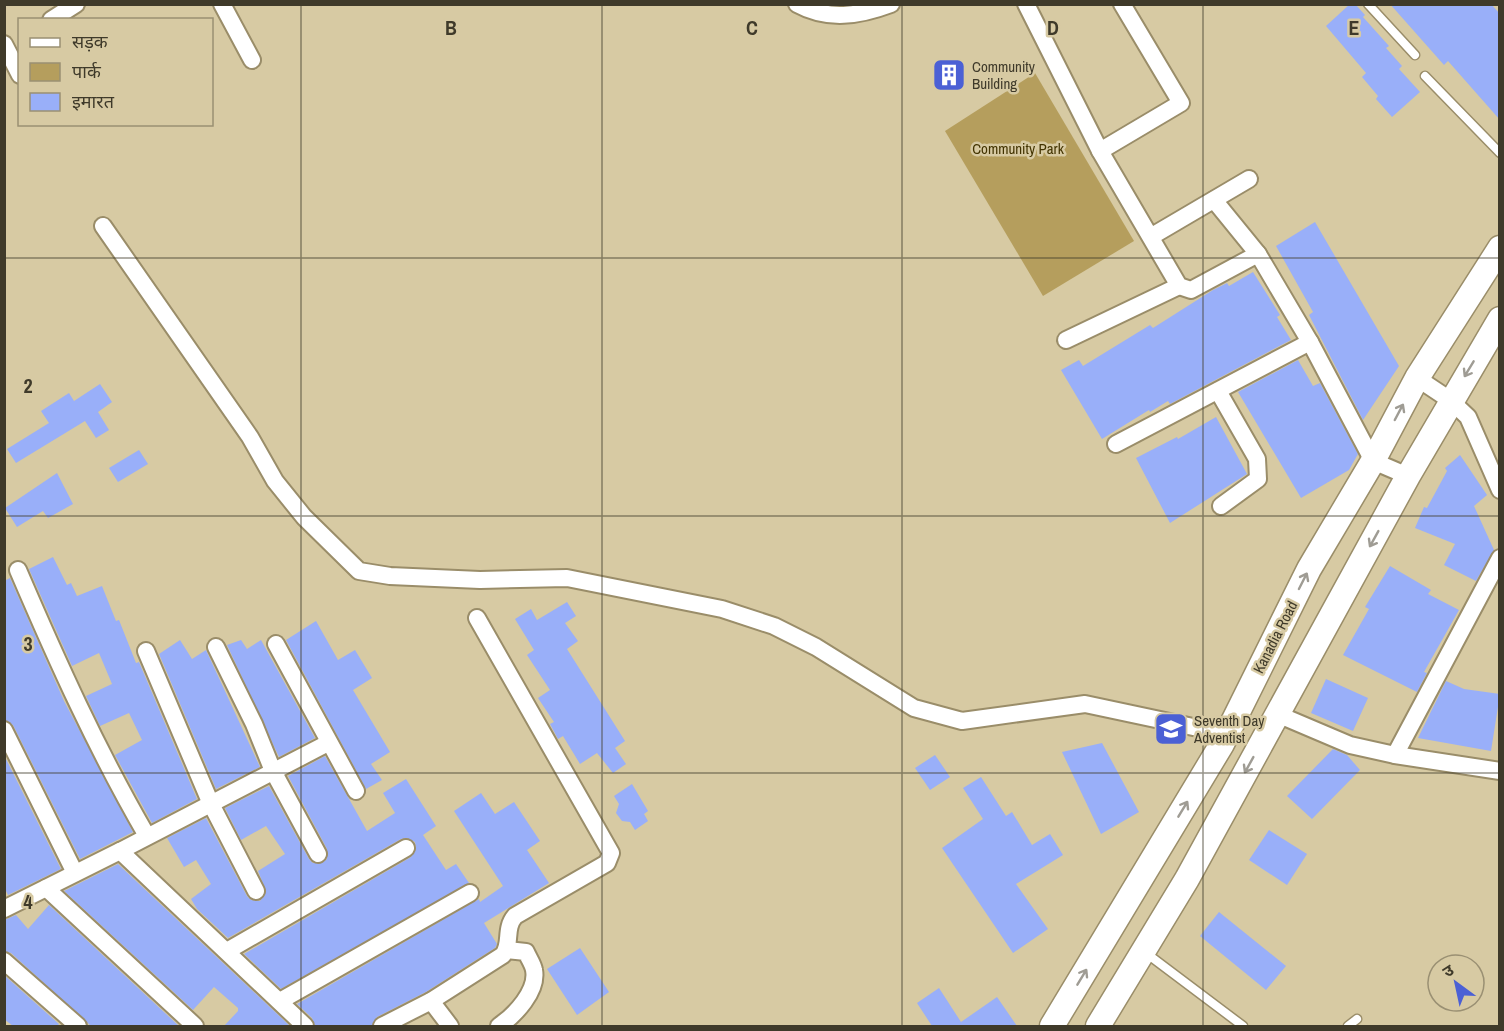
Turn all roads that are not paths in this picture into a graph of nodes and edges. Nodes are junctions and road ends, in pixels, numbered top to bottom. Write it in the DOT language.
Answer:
graph roads {
  1 [pos="76,4"];
  2 [pos="222,4"];
  3 [pos="797,4"];
  4 [pos="891,4"];
  5 [pos="1026,4"];
  6 [pos="1122,4"];
  7 [pos="1368,4"];
  8 [pos="54,18"];
  9 [pos="10,43"];
  10 [pos="1415,55"];
  11 [pos="252,60"];
  12 [pos="18,69"];
  13 [pos="1425,76"];
  14 [pos="1100,151"];
  15 [pos="1500,153"];
  16 [pos="1250,179"];
  17 [pos="1214,200"];
  18 [pos="103,226"];
  19 [pos="1152,236"];
  20 [pos="1258,254"];
  21 [pos="1497,258"];
  22 [pos="1179,286"];
  23 [pos="1500,319"];
  24 [pos="1066,340"];
  25 [pos="1310,342"];
  26 [pos="1417,378"];
  27 [pos="1218,392"];
  28 [pos="1450,400"];
  29 [pos="1116,444"];
  30 [pos="1373,461"];
  31 [pos="1408,476"];
  32 [pos="1500,490"];
  33 [pos="1221,506"];
  34 [pos="1500,558"];
  35 [pos="18,570"];
  36 [pos="477,618"];
  37 [pos="276,644"];
  38 [pos="216,647"];
  39 [pos="146,651"];
  40 [pos="1277,714"];
  41 [pos="4,730"];
  42 [pos="1226,734"];
  43 [pos="328,742"];
  44 [pos="1395,755"];
  45 [pos="273,771"];
  46 [pos="1500,771"];
  47 [pos="356,791"];
  48 [pos="211,804"];
  49 [pos="147,836"];
  50 [pos="406,848"];
  51 [pos="120,851"];
  52 [pos="318,854"];
  53 [pos="75,873"];
  54 [pos="46,888"];
  55 [pos="256,891"];
  56 [pos="470,893"];
  57 [pos="5,907"];
  58 [pos="507,950"];
  59 [pos="227,951"];
  60 [pos="1143,951"];
  61 [pos="4,961"];
  62 [pos="280,1001"];
  63 [pos="431,1001"];
  64 [pos="1357,1019"];
  65 [pos="78,1026"];
  66 [pos="195,1026"];
  67 [pos="305,1026"];
  68 [pos="382,1026"];
  69 [pos="450,1026"];
  70 [pos="499,1026"];
  71 [pos="1052,1026"];
  72 [pos="1098,1026"];
  73 [pos="1243,1026"];
  74 [pos="1348,1026"];
  1 -- 8 [label="street"];
  2 -- 11 [label="street"];
  3 -- 4 [label="street"];
  5 -- 14 [label="street"];
  6 -- 14 [label="street"];
  7 -- 10 [label="lane"];
  9 -- 12 [label="street"];
  13 -- 15 [label="lane"];
  14 -- 19 [label="street"];
  16 -- 17 [label="street"];
  17 -- 19 [label="street"];
  17 -- 20 [label="street"];
  18 -- 42 [label="street"];
  19 -- 22 [label="street"];
  20 -- 22 [label="street"];
  20 -- 25 [label="street"];
  21 -- 26 [label="main road, Kanadia Road"];
  22 -- 24 [label="street"];
  23 -- 28 [label="main road, one-way"];
  25 -- 27 [label="street"];
  25 -- 30 [label="street"];
  26 -- 28 [label="street"];
  30 -- 26 [label="main road, Kanadia Road, one-way"];
  27 -- 29 [label="street"];
  27 -- 33 [label="street"];
  28 -- 31 [label="main road"];
  28 -- 32 [label="street"];
  30 -- 31 [label="street"];
  42 -- 30 [label="main road, Kanadia Road, one-way"];
  31 -- 40 [label="main road, one-way"];
  34 -- 44 [label="street"];
  35 -- 49 [label="street"];
  36 -- 58 [label="street"];
  37 -- 43 [label="street"];
  38 -- 45 [label="street"];
  39 -- 48 [label="street"];
  40 -- 44 [label="street"];
  40 -- 60 [label="main road, one-way"];
  41 -- 53 [label="street"];
  71 -- 42 [label="main road, Kanadia Road, one-way"];
  43 -- 45 [label="street"];
  43 -- 47 [label="street"];
  44 -- 46 [label="street"];
  45 -- 48 [label="street"];
  45 -- 52 [label="street"];
  48 -- 49 [label="street"];
  48 -- 55 [label="street"];
  49 -- 51 [label="street"];
  50 -- 59 [label="street"];
  51 -- 53 [label="street"];
  51 -- 59 [label="street"];
  53 -- 54 [label="street"];
  54 -- 57 [label="street"];
  54 -- 66 [label="street"];
  56 -- 62 [label="street"];
  58 -- 63 [label="street"];
  58 -- 70 [label="street"];
  59 -- 62 [label="street"];
  60 -- 72 [label="main road"];
  60 -- 73 [label="lane"];
  61 -- 65 [label="street"];
  62 -- 67 [label="street"];
  63 -- 68 [label="street"];
  63 -- 69 [label="street"];
  64 -- 74 [label="lane"];
}
